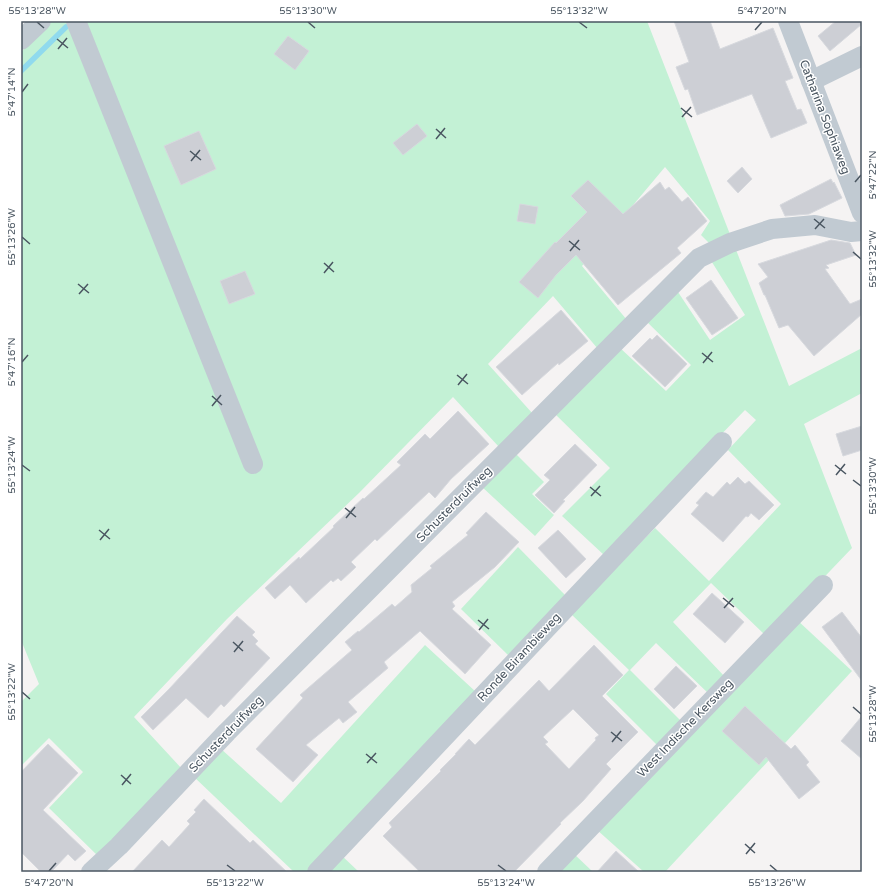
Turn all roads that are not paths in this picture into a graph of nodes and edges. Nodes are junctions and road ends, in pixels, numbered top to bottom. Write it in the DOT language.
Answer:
graph roads {
  1 [pos="41,21"];
  2 [pos="76,21"];
  3 [pos="788,21"];
  4 [pos="21,40"];
  5 [pos="862,56"];
  6 [pos="811,81"];
  7 [pos="862,213"];
  8 [pos="862,231"];
  9 [pos="722,442"];
  10 [pos="253,464"];
  11 [pos="823,585"];
  12 [pos="91,872"];
  13 [pos="317,872"];
  14 [pos="547,872"];
  1 -- 4 [label="street"];
  2 -- 10 [label="street"];
  3 -- 6 [label="street, Catharina Sophiaweg"];
  5 -- 6 [label="street"];
  6 -- 7 [label="street, Catharina Sophiaweg"];
  8 -- 12 [label="street, Schusterdruifweg"];
  9 -- 13 [label="street, Ronde Birambieweg"];
  11 -- 14 [label="street, West Indische Kersweg"];
}
